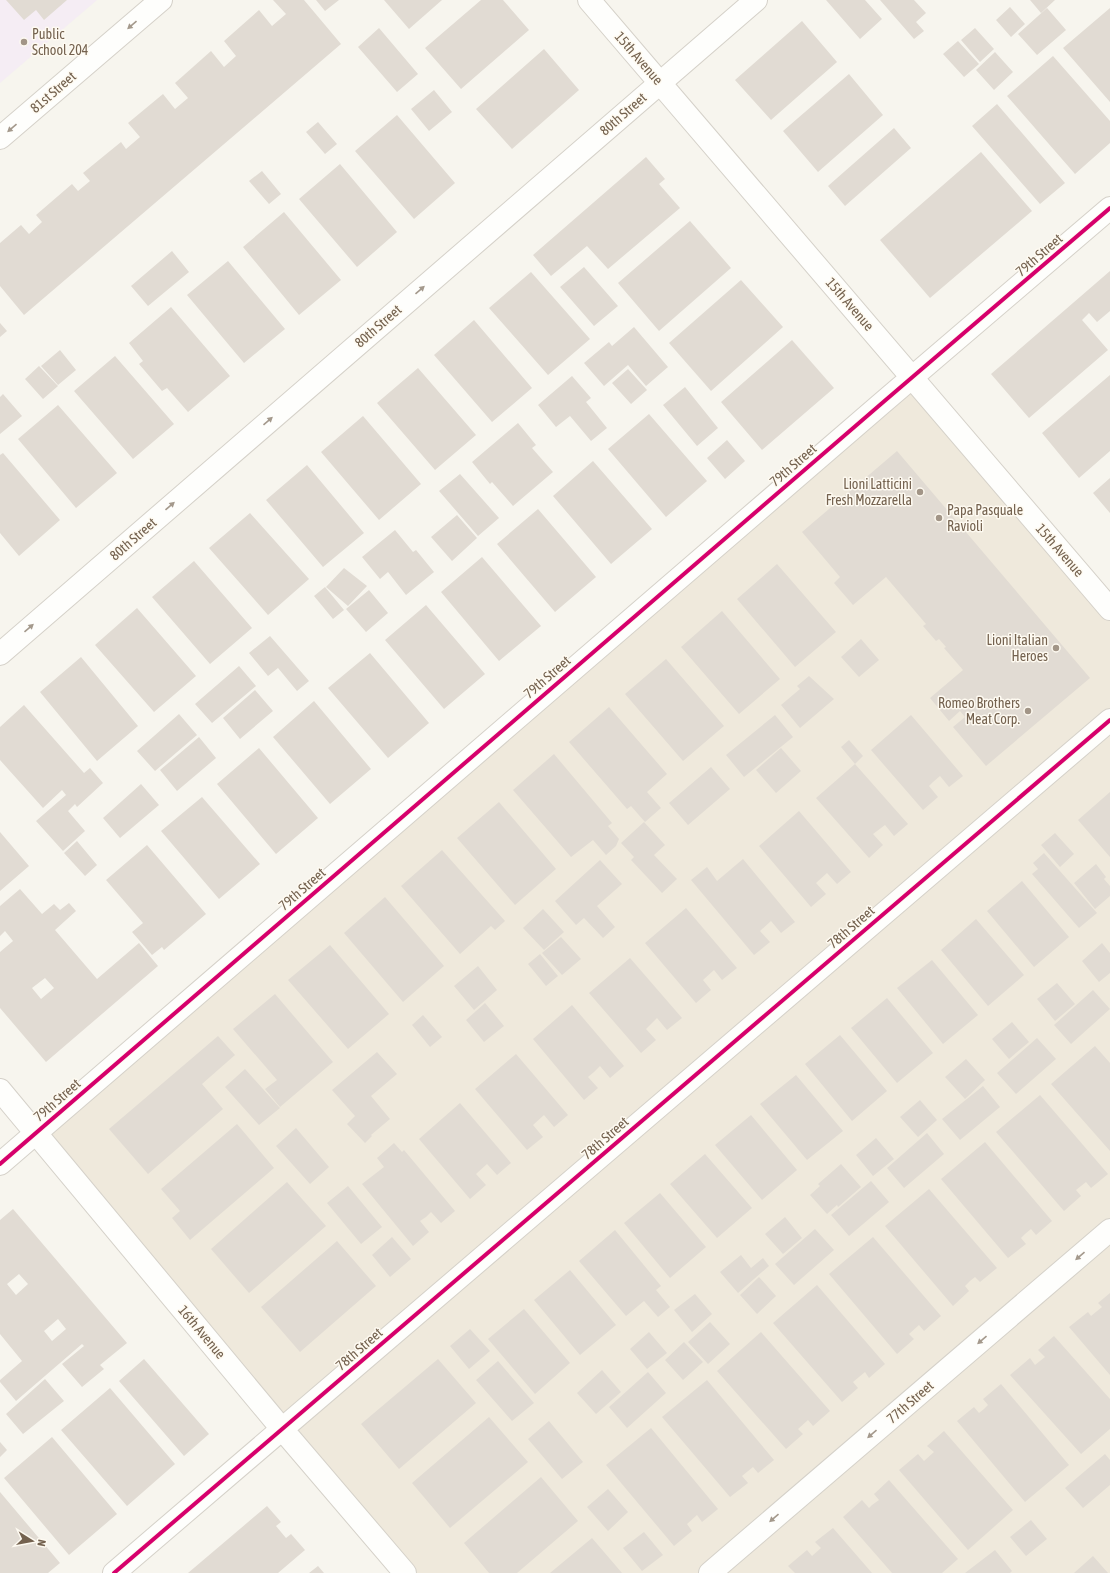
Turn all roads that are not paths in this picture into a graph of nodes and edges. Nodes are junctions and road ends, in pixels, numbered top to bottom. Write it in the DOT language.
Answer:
graph roads {
  1 [pos="161,0"];
  2 [pos="589,0"];
  3 [pos="756,0"];
  4 [pos="660,82"];
  5 [pos="0,138"];
  6 [pos="1110,208"];
  7 [pos="912,377"];
  8 [pos="1110,608"];
  9 [pos="0,654"];
  10 [pos="1110,720"];
  11 [pos="0,1090"];
  12 [pos="36,1133"];
  13 [pos="0,1164"];
  14 [pos="1110,1230"];
  15 [pos="282,1429"];
  16 [pos="114,1573"];
  17 [pos="405,1573"];
  18 [pos="710,1573"];
  1 -- 5 [label="street, 81st Street, one-way"];
  2 -- 4 [label="street, 15th Avenue"];
  3 -- 4 [label="street, 80th Street"];
  4 -- 7 [label="street, 15th Avenue"];
  9 -- 4 [label="street, 80th Street, one-way"];
  6 -- 7 [label="street, 79th Street"];
  7 -- 8 [label="street, 15th Avenue"];
  7 -- 12 [label="street, 79th Street"];
  10 -- 15 [label="street, 78th Street"];
  11 -- 12 [label="street, 16th Avenue"];
  12 -- 13 [label="street, 79th Street"];
  12 -- 15 [label="street, 16th Avenue"];
  14 -- 18 [label="street, 77th Street, one-way"];
  15 -- 16 [label="street, 78th Street"];
  15 -- 17 [label="street, 16th Avenue"];
}
